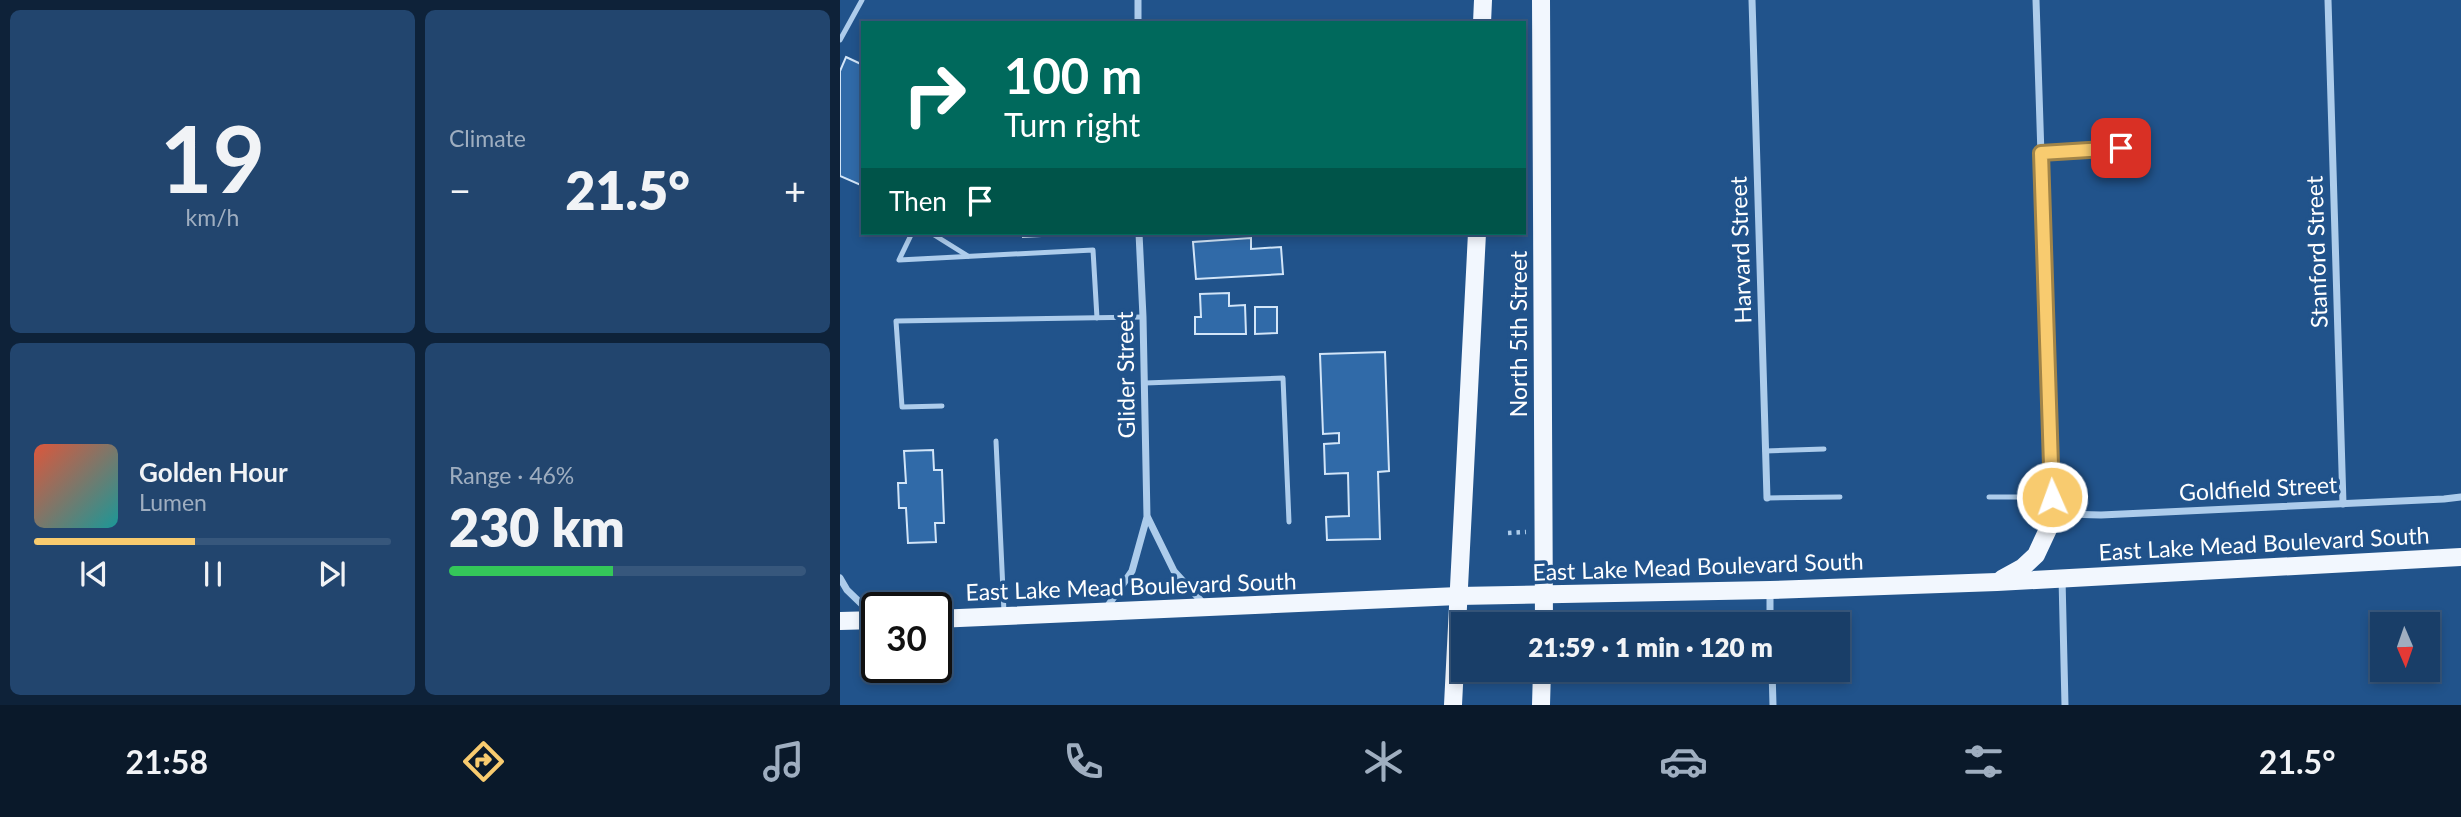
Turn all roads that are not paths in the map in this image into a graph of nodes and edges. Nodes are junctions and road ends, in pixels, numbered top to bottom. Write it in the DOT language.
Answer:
graph roads {
  1 [pos="862,0"];
  2 [pos="1138,0"];
  3 [pos="1483,0"];
  4 [pos="1541,0"];
  5 [pos="1752,0"];
  6 [pos="2036,0"];
  7 [pos="2328,0"];
  8 [pos="1138,21"];
  9 [pos="1482,21"];
  10 [pos="840,40"];
  11 [pos="2121,148"];
  12 [pos="2041,153"];
  13 [pos="911,235"];
  14 [pos="934,235"];
  15 [pos="1139,235"];
  16 [pos="1477,235"];
  17 [pos="968,256"];
  18 [pos="1143,317"];
  19 [pos="1097,318"];
  20 [pos="1145,383"];
  21 [pos="942,406"];
  22 [pos="996,441"];
  23 [pos="1824,449"];
  24 [pos="1765,452"];
  25 [pos="1840,497"];
  26 [pos="1989,497"];
  27 [pos="2461,497"];
  28 [pos="1767,498"];
  29 [pos="2055,502"];
  30 [pos="2343,504"];
  31 [pos="1147,517"];
  32 [pos="1289,522"];
  33 [pos="2461,557"];
  34 [pos="2062,577"];
  35 [pos="840,578"];
  36 [pos="1997,582"];
  37 [pos="1770,590"];
  38 [pos="1544,595"];
  39 [pos="1458,596"];
  40 [pos="861,603"];
  41 [pos="1207,608"];
  42 [pos="1102,612"];
  43 [pos="1544,612"];
  44 [pos="1770,612"];
  45 [pos="1004,615"];
  46 [pos="952,618"];
  47 [pos="861,620"];
  48 [pos="840,621"];
  49 [pos="1542,682"];
  50 [pos="1772,682"];
  51 [pos="1453,705"];
  52 [pos="1541,705"];
  53 [pos="1773,705"];
  54 [pos="2065,705"];
  1 -- 10 [label="lane"];
  2 -- 8 [label="street"];
  3 -- 9 [label="main road"];
  4 -- 38 [label="main road, North 5th Street"];
  5 -- 24 [label="street, Harvard Street"];
  6 -- 12 [label="street"];
  7 -- 30 [label="street, Stanford Street"];
  11 -- 12 [label="lane"];
  12 -- 29 [label="street"];
  13 -- 17 [label="lane"];
  14 -- 17 [label="lane"];
  15 -- 18 [label="street, Glider Street"];
  16 -- 39 [label="main road, North 5th Street"];
  17 -- 19 [label="lane"];
  18 -- 19 [label="lane"];
  18 -- 20 [label="street, Glider Street"];
  19 -- 21 [label="lane"];
  20 -- 31 [label="street, Glider Street"];
  20 -- 32 [label="lane"];
  22 -- 45 [label="lane"];
  23 -- 24 [label="lane"];
  24 -- 28 [label="street, Harvard Street"];
  25 -- 28 [label="lane"];
  26 -- 29 [label="lane"];
  27 -- 30 [label="street, Goldfield Street"];
  29 -- 30 [label="street, Goldfield Street"];
  29 -- 36 [label="main road"];
  31 -- 41 [label="street, Glider Street"];
  31 -- 42 [label="street, Glider Street"];
  33 -- 34 [label="main road, East Lake Mead Boulevard South"];
  34 -- 36 [label="main road, East Lake Mead Boulevard South"];
  34 -- 54 [label="street"];
  35 -- 40 [label="street"];
  36 -- 37 [label="main road, East Lake Mead Boulevard South"];
  37 -- 38 [label="main road, East Lake Mead Boulevard South"];
  37 -- 44 [label="street"];
  38 -- 39 [label="main road, East Lake Mead Boulevard South"];
  38 -- 43 [label="main road, North 5th Street"];
  39 -- 41 [label="main road, East Lake Mead Boulevard South"];
  39 -- 51 [label="main road, North 5th Street"];
  41 -- 42 [label="main road, East Lake Mead Boulevard South"];
  42 -- 45 [label="main road, East Lake Mead Boulevard South"];
  45 -- 46 [label="main road, East Lake Mead Boulevard South"];
  47 -- 48 [label="main road"];
  49 -- 52 [label="main road"];
  50 -- 53 [label="street"];
}
